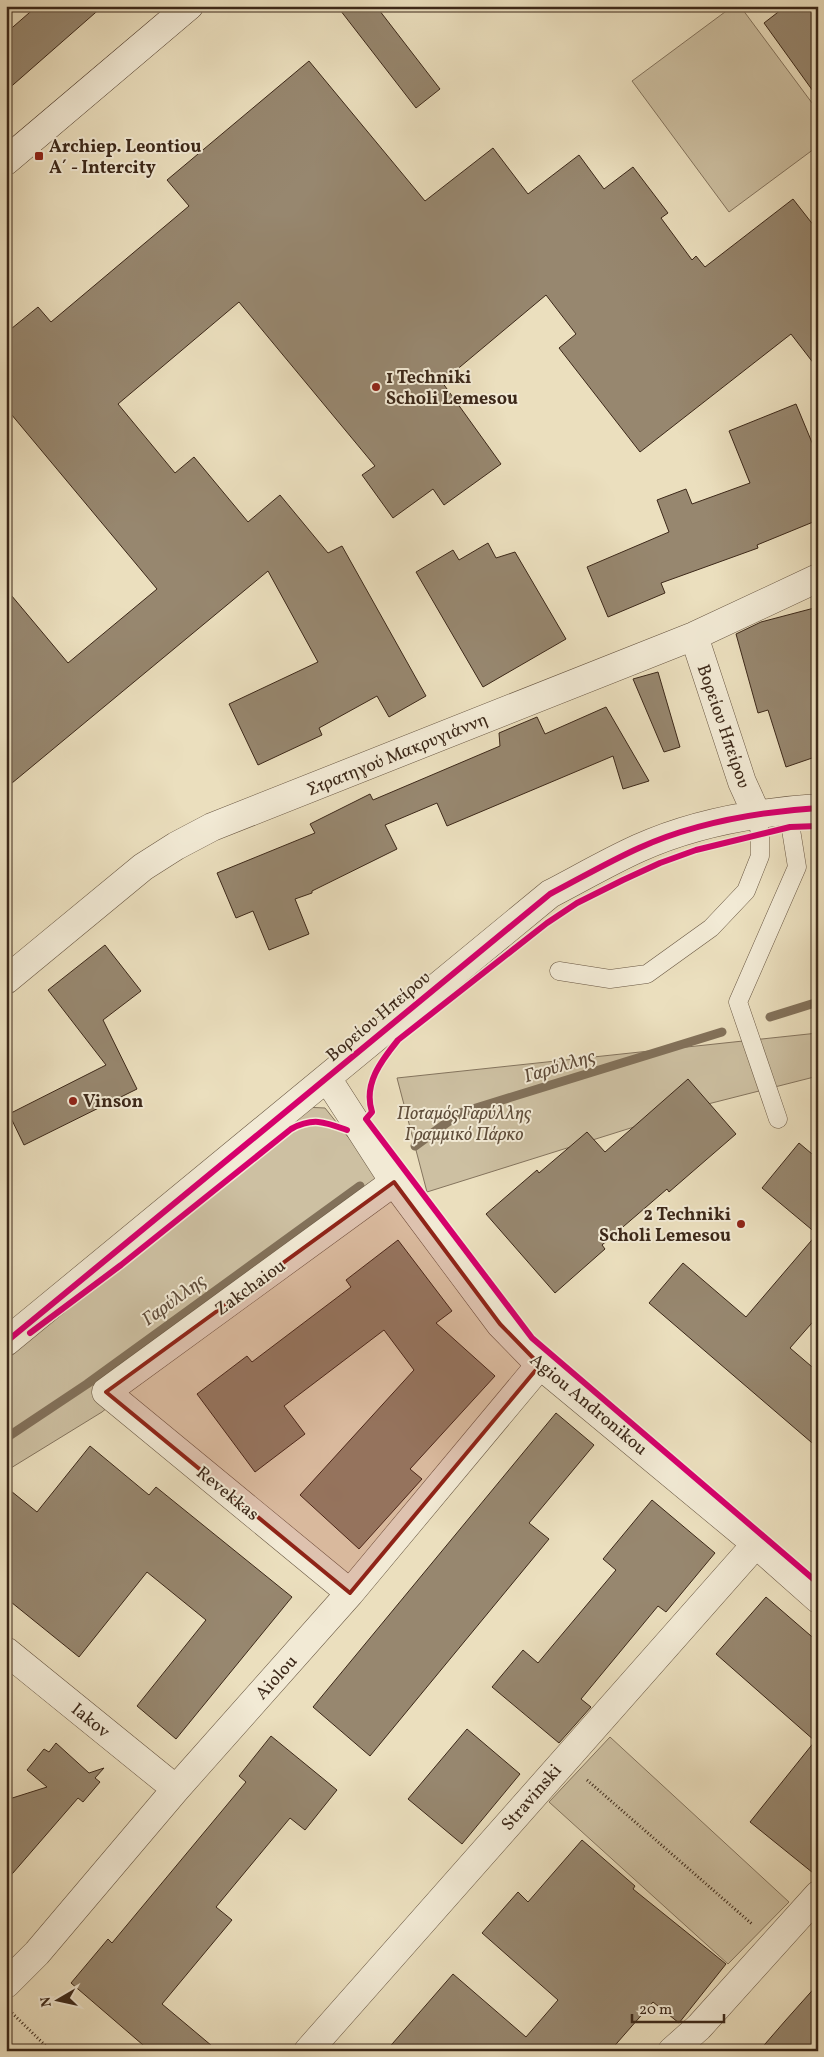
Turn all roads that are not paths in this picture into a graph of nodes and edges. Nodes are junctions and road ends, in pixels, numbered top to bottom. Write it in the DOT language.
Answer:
graph roads {
  1 [pos="189,6"];
  2 [pos="6,162"];
  3 [pos="818,578"];
  4 [pos="694,636"];
  5 [pos="818,808"];
  6 [pos="788,811"];
  7 [pos="757,815"];
  8 [pos="559,971"];
  9 [pos="6,980"];
  10 [pos="327,1078"];
  11 [pos="778,1119"];
  12 [pos="394,1182"];
  13 [pos="6,1342"];
  14 [pos="540,1365"];
  15 [pos="106,1392"];
  16 [pos="756,1544"];
  17 [pos="350,1593"];
  18 [pos="818,1599"];
  19 [pos="6,1651"];
  20 [pos="176,1789"];
  21 [pos="818,1895"];
  22 [pos="6,1984"];
  23 [pos="308,2051"];
  24 [pos="672,2051"];
  1 -- 2 [label="street"];
  3 -- 4 [label="street, Στρατηγού Μακρυγιάννη"];
  4 -- 7 [label="street, Βορείου Ηπείρου"];
  4 -- 9 [label="street, Στρατηγού Μακρυγιάννη"];
  5 -- 6 [label="street, Βορείου Ηπείρου"];
  6 -- 7 [label="street, Βορείου Ηπείρου"];
  6 -- 11 [label="lane"];
  7 -- 8 [label="lane"];
  7 -- 10 [label="street, Βορείου Ηπείρου"];
  10 -- 12 [label="street, Agiou Andronikou"];
  10 -- 13 [label="street, Βορείου Ηπείρου"];
  12 -- 14 [label="street, Agiou Andronikou"];
  12 -- 15 [label="street, Zakchaiou"];
  14 -- 16 [label="street, Agiou Andronikou"];
  14 -- 17 [label="street, Aiolou"];
  15 -- 17 [label="street, Revekkas"];
  16 -- 18 [label="street, Agiou Andronikou"];
  16 -- 23 [label="street, Stravinski"];
  17 -- 20 [label="street, Aiolou"];
  19 -- 20 [label="street, Iakov"];
  20 -- 22 [label="street, Aiolou"];
  21 -- 24 [label="street"];
}
